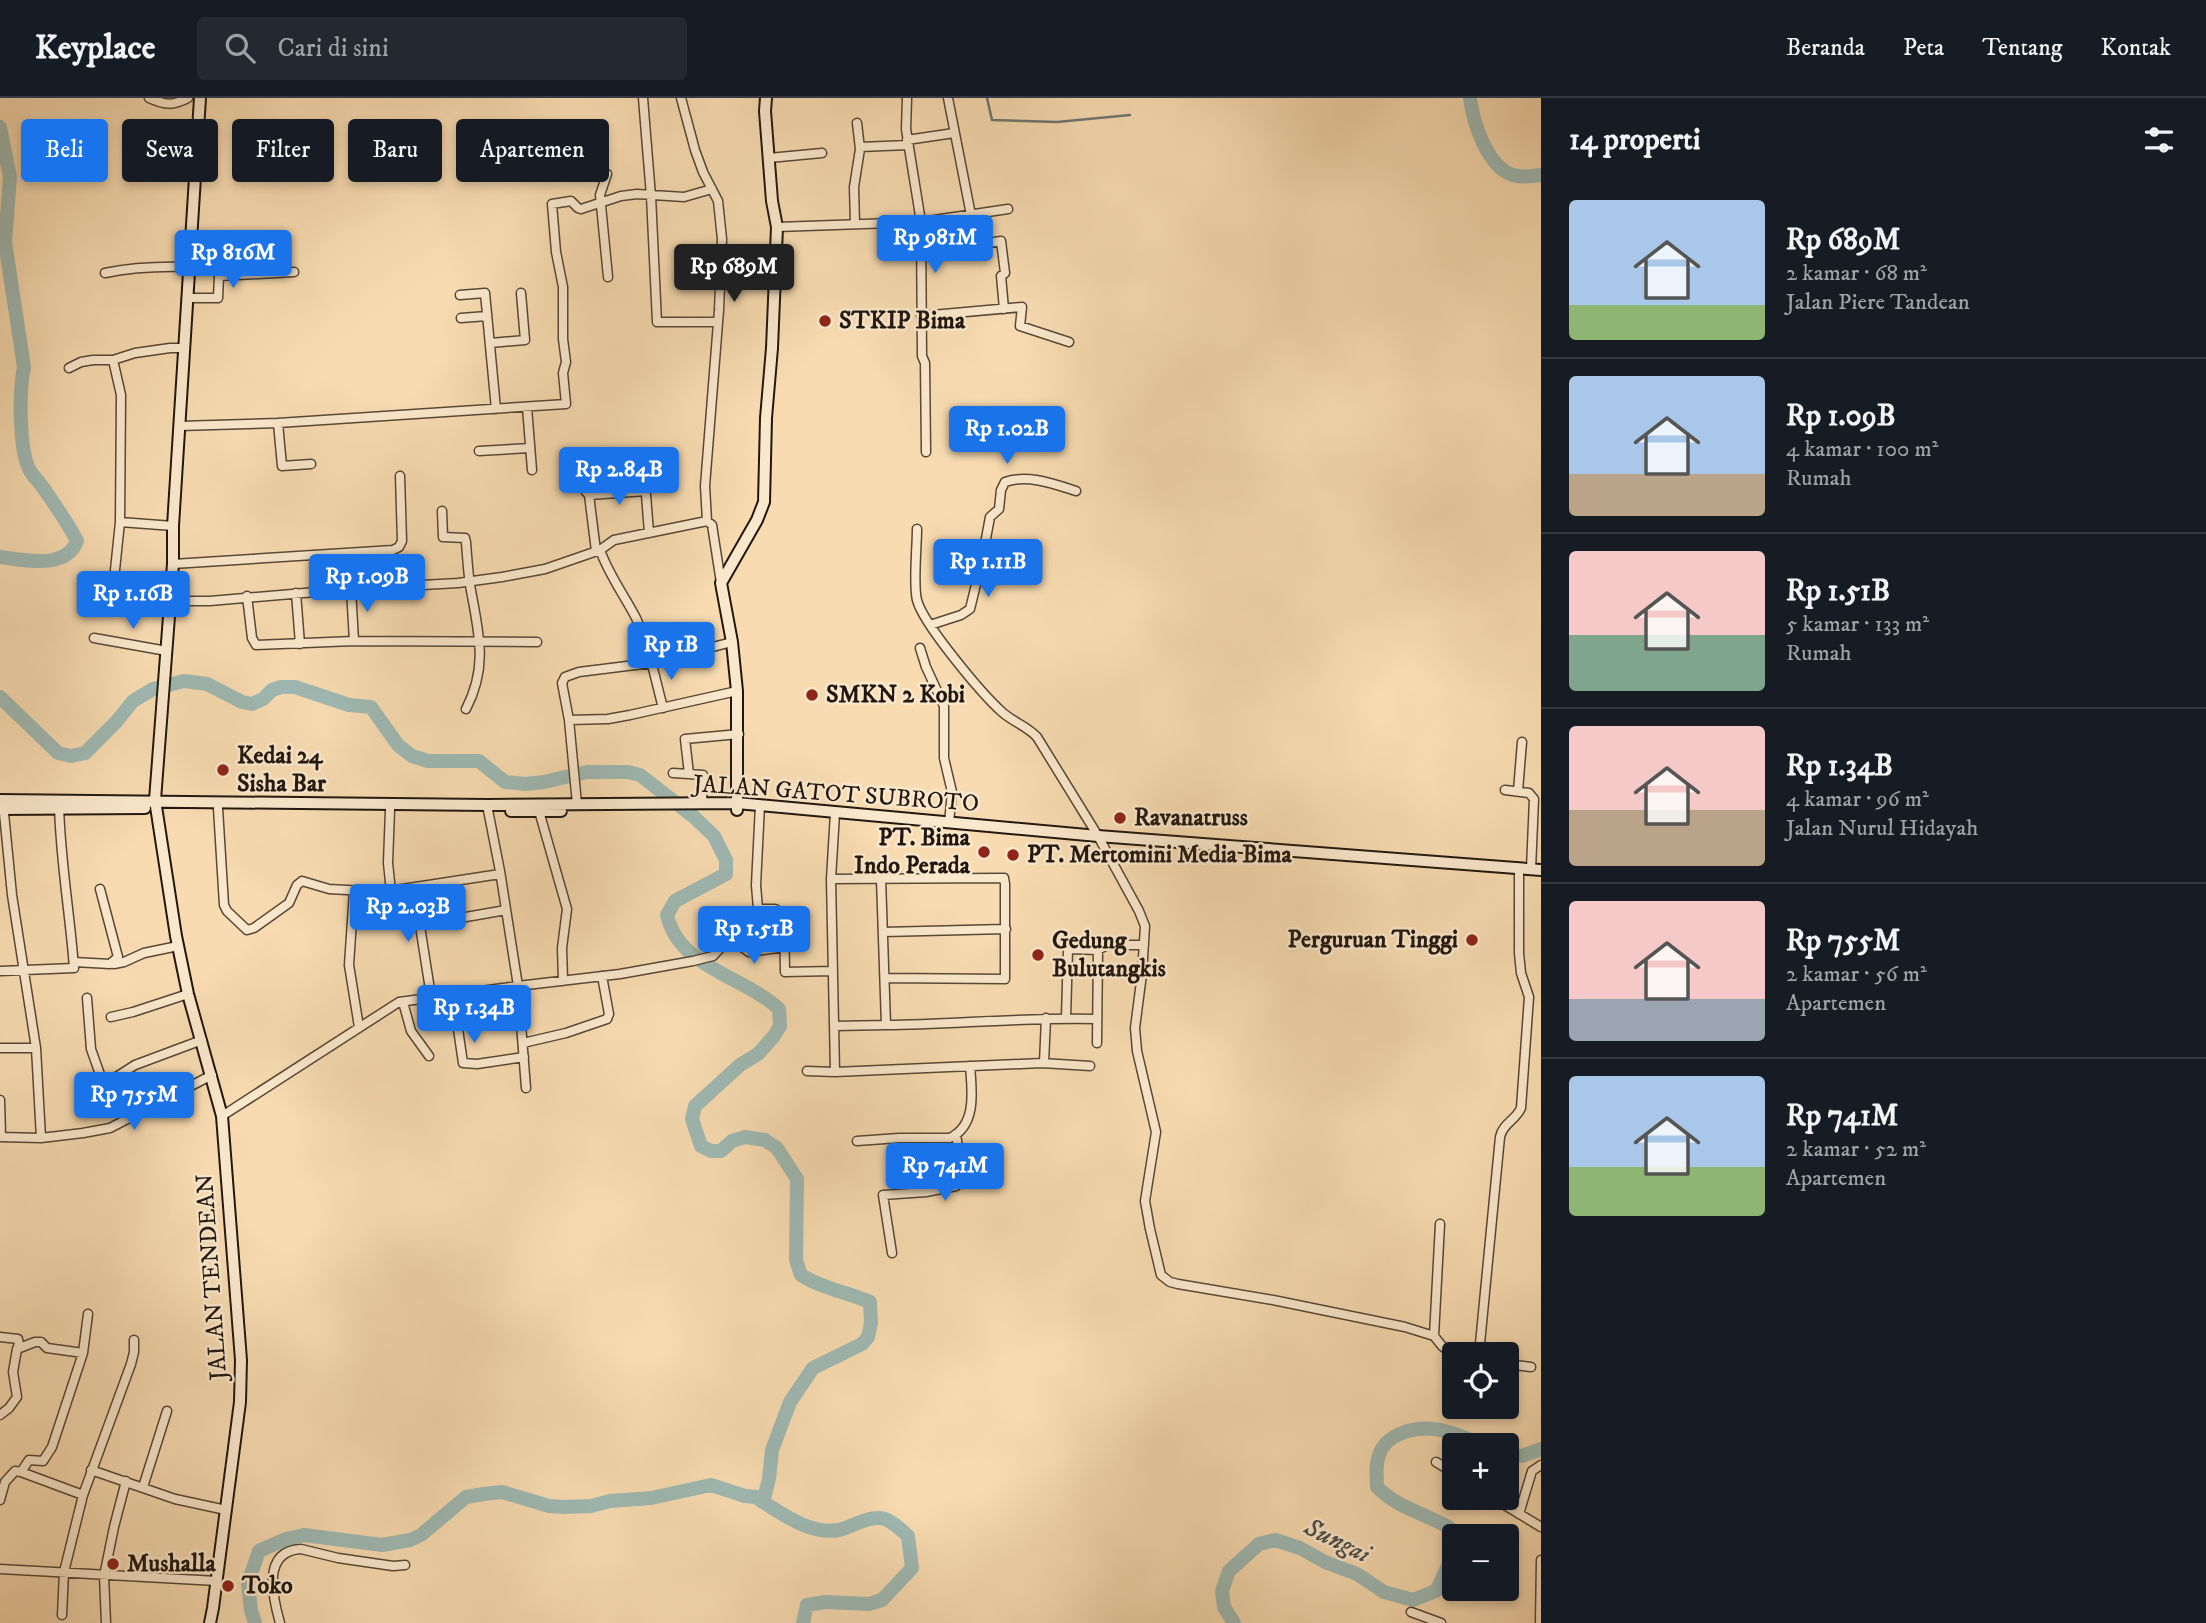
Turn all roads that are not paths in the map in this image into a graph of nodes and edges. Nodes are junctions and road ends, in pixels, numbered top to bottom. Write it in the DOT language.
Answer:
graph roads {
  1 [pos="149,98"];
  2 [pos="188,98"];
  3 [pos="200,98"];
  4 [pos="643,98"];
  5 [pos="681,98"];
  6 [pos="766,98"];
  7 [pos="907,98"];
  8 [pos="948,98"];
  9 [pos="857,122"];
  10 [pos="954,133"];
  11 [pos="907,143"];
  12 [pos="860,147"];
  13 [pos="822,153"];
  14 [pos="769,158"];
  15 [pos="604,182"];
  16 [pos="712,189"];
  17 [pos="651,196"];
  18 [pos="601,201"];
  19 [pos="1008,209"];
  20 [pos="971,215"];
  21 [pos="921,222"];
  22 [pos="855,224"];
  23 [pos="777,227"];
  24 [pos="956,248"];
  25 [pos="190,267"];
  26 [pos="294,272"];
  27 [pos="105,273"];
  28 [pos="608,277"];
  29 [pos="521,293"];
  30 [pos="460,295"];
  31 [pos="188,299"];
  32 [pos="1004,309"];
  33 [pos="487,316"];
  34 [pos="921,316"];
  35 [pos="461,318"];
  36 [pos="718,322"];
  37 [pos="1069,342"];
  38 [pos="490,343"];
  39 [pos="185,348"];
  40 [pos="113,360"];
  41 [pos="69,368"];
  42 [pos="527,407"];
  43 [pos="496,409"];
  44 [pos="278,423"];
  45 [pos="179,426"];
  46 [pos="530,448"];
  47 [pos="479,452"];
  48 [pos="926,453"];
  49 [pos="311,464"];
  50 [pos="532,470"];
  51 [pos="592,473"];
  52 [pos="583,475"];
  53 [pos="400,476"];
  54 [pos="646,491"];
  55 [pos="1076,491"];
  56 [pos="589,495"];
  57 [pos="442,511"];
  58 [pos="120,522"];
  59 [pos="707,522"];
  60 [pos="173,526"];
  61 [pos="917,529"];
  62 [pos="649,533"];
  63 [pos="598,550"];
  64 [pos="173,564"];
  65 [pos="115,570"];
  66 [pos="470,582"];
  67 [pos="721,583"];
  68 [pos="351,589"];
  69 [pos="296,593"];
  70 [pos="247,596"];
  71 [pos="170,601"];
  72 [pos="930,625"];
  73 [pos="94,638"];
  74 [pos="354,641"];
  75 [pos="537,642"];
  76 [pos="732,642"];
  77 [pos="480,643"];
  78 [pos="300,644"];
  79 [pos="920,648"];
  80 [pos="167,651"];
  81 [pos="651,663"];
  82 [pos="737,691"];
  83 [pos="663,708"];
  84 [pos="466,709"];
  85 [pos="569,720"];
  86 [pos="739,734"];
  87 [pos="1522,742"];
  88 [pos="673,773"];
  89 [pos="689,774"];
  90 [pos="1505,790"];
  91 [pos="1518,791"];
  92 [pos="577,799"];
  93 [pos="156,804"];
  94 [pos="2,805"];
  95 [pos="59,805"];
  96 [pos="676,805"];
  97 [pos="699,805"];
  98 [pos="345,806"];
  99 [pos="737,807"];
  100 [pos="218,808"];
  101 [pos="488,808"];
  102 [pos="760,809"];
  103 [pos="390,810"];
  104 [pos="539,811"];
  105 [pos="835,815"];
  106 [pos="949,823"];
  107 [pos="1100,839"];
  108 [pos="1538,871"];
  109 [pos="1518,873"];
  110 [pos="500,874"];
  111 [pos="831,879"];
  112 [pos="881,879"];
  113 [pos="414,888"];
  114 [pos="100,889"];
  115 [pos="354,891"];
  116 [pos="391,892"];
  117 [pos="0,895"];
  118 [pos="12,895"];
  119 [pos="506,909"];
  120 [pos="420,925"];
  121 [pos="1006,929"];
  122 [pos="883,932"];
  123 [pos="1144,945"];
  124 [pos="178,946"];
  125 [pos="785,947"];
  126 [pos="1098,950"];
  127 [pos="74,962"];
  128 [pos="110,964"];
  129 [pos="23,970"];
  130 [pos="0,971"];
  131 [pos="832,971"];
  132 [pos="602,976"];
  133 [pos="886,978"];
  134 [pos="563,981"];
  135 [pos="518,986"];
  136 [pos="188,994"];
  137 [pos="453,995"];
  138 [pos="431,996"];
  139 [pos="87,998"];
  140 [pos="402,1002"];
  141 [pos="111,1017"];
  142 [pos="1046,1018"];
  143 [pos="1066,1018"];
  144 [pos="1097,1019"];
  145 [pos="886,1025"];
  146 [pos="834,1026"];
  147 [pos="359,1027"];
  148 [pos="202,1040"];
  149 [pos="523,1043"];
  150 [pos="1097,1043"];
  151 [pos="0,1048"];
  152 [pos="36,1048"];
  153 [pos="429,1055"];
  154 [pos="524,1058"];
  155 [pos="1044,1063"];
  156 [pos="970,1066"];
  157 [pos="1090,1066"];
  158 [pos="807,1071"];
  159 [pos="835,1072"];
  160 [pos="212,1075"];
  161 [pos="526,1088"];
  162 [pos="0,1100"];
  163 [pos="222,1116"];
  164 [pos="957,1134"];
  165 [pos="1,1137"];
  166 [pos="41,1138"];
  167 [pos="857,1142"];
  168 [pos="1440,1224"];
  169 [pos="892,1253"];
  170 [pos="88,1314"];
  171 [pos="1434,1336"];
  172 [pos="0,1337"];
  173 [pos="134,1340"];
  174 [pos="1480,1342"];
  175 [pos="1442,1346"];
  176 [pos="17,1349"];
  177 [pos="83,1353"];
  178 [pos="1519,1366"];
  179 [pos="1531,1367"];
  180 [pos="167,1411"];
  181 [pos="0,1415"];
  182 [pos="1436,1462"];
  183 [pos="1541,1465"];
  184 [pos="1442,1466"];
  185 [pos="91,1470"];
  186 [pos="21,1472"];
  187 [pos="126,1481"];
  188 [pos="143,1487"];
  189 [pos="83,1495"];
  190 [pos="0,1499"];
  191 [pos="226,1510"];
  192 [pos="1512,1510"];
  193 [pos="1519,1514"];
  194 [pos="1541,1527"];
  195 [pos="1541,1560"];
  196 [pos="405,1565"];
  197 [pos="0,1569"];
  198 [pos="64,1572"];
  199 [pos="104,1576"];
  200 [pos="216,1581"];
  201 [pos="1540,1593"];
  202 [pos="1411,1612"];
  203 [pos="62,1615"];
  204 [pos="106,1623"];
  205 [pos="210,1623"];
  206 [pos="280,1623"];
  207 [pos="1441,1623"];
  208 [pos="1540,1623"];
  1 -- 2 [label="street"];
  3 -- 25 [label="street, JALAN TENDEAN"];
  4 -- 17 [label="street"];
  5 -- 16 [label="street"];
  6 -- 14 [label="street"];
  7 -- 11 [label="street"];
  8 -- 10 [label="street"];
  9 -- 12 [label="street"];
  10 -- 11 [label="street"];
  10 -- 20 [label="street"];
  11 -- 12 [label="street"];
  11 -- 21 [label="street"];
  12 -- 22 [label="street"];
  13 -- 14 [label="street"];
  14 -- 23 [label="street"];
  15 -- 18 [label="street"];
  16 -- 17 [label="street"];
  16 -- 36 [label="street"];
  17 -- 18 [label="street"];
  17 -- 36 [label="street"];
  18 -- 28 [label="street"];
  18 -- 42 [label="street"];
  19 -- 20 [label="street"];
  20 -- 21 [label="street"];
  21 -- 22 [label="street"];
  21 -- 34 [label="street"];
  22 -- 23 [label="street"];
  23 -- 67 [label="street"];
  24 -- 32 [label="street"];
  25 -- 27 [label="street"];
  25 -- 31 [label="street, JALAN TENDEAN"];
  26 -- 31 [label="street"];
  29 -- 38 [label="street"];
  30 -- 33 [label="street"];
  31 -- 39 [label="street, JALAN TENDEAN"];
  32 -- 34 [label="street"];
  32 -- 37 [label="street"];
  33 -- 35 [label="street"];
  33 -- 38 [label="street"];
  34 -- 48 [label="street"];
  36 -- 59 [label="street"];
  38 -- 43 [label="street"];
  39 -- 40 [label="street"];
  39 -- 45 [label="street, JALAN TENDEAN"];
  40 -- 41 [label="street"];
  40 -- 58 [label="street"];
  42 -- 43 [label="street"];
  42 -- 46 [label="street"];
  43 -- 44 [label="street"];
  44 -- 45 [label="street"];
  44 -- 49 [label="street"];
  45 -- 60 [label="street, JALAN TENDEAN"];
  46 -- 47 [label="street"];
  46 -- 50 [label="street"];
  51 -- 54 [label="street"];
  52 -- 56 [label="street"];
  53 -- 64 [label="street"];
  54 -- 56 [label="street"];
  54 -- 62 [label="street"];
  55 -- 72 [label="street"];
  56 -- 63 [label="street"];
  57 -- 66 [label="street"];
  58 -- 60 [label="street"];
  58 -- 65 [label="street"];
  59 -- 62 [label="street"];
  59 -- 67 [label="street"];
  60 -- 64 [label="street, JALAN TENDEAN"];
  61 -- 72 [label="street"];
  62 -- 63 [label="street"];
  63 -- 66 [label="street"];
  63 -- 81 [label="street"];
  64 -- 71 [label="street, JALAN TENDEAN"];
  66 -- 68 [label="street"];
  66 -- 77 [label="street"];
  67 -- 76 [label="street"];
  68 -- 69 [label="street"];
  68 -- 74 [label="street"];
  69 -- 70 [label="street"];
  69 -- 78 [label="street"];
  70 -- 71 [label="street"];
  70 -- 78 [label="street"];
  71 -- 80 [label="street, JALAN TENDEAN"];
  72 -- 107 [label="street"];
  73 -- 80 [label="street"];
  74 -- 77 [label="street"];
  74 -- 78 [label="street"];
  75 -- 77 [label="street"];
  76 -- 81 [label="street"];
  76 -- 82 [label="street"];
  77 -- 84 [label="street"];
  79 -- 106 [label="street"];
  80 -- 93 [label="street, JALAN TENDEAN"];
  81 -- 83 [label="street"];
  81 -- 85 [label="street"];
  82 -- 83 [label="street"];
  82 -- 86 [label="street"];
  83 -- 85 [label="street"];
  85 -- 92 [label="street"];
  86 -- 89 [label="street"];
  86 -- 99 [label="street"];
  87 -- 91 [label="street"];
  88 -- 89 [label="street"];
  89 -- 97 [label="street"];
  90 -- 91 [label="street"];
  91 -- 108 [label="street"];
  92 -- 96 [label="street, JALAN GATOT SUBROTO"];
  92 -- 101 [label="street, JALAN GATOT SUBROTO"];
  93 -- 95 [label="street, JALAN GATOT SUBROTO"];
  93 -- 98 [label="street, JALAN GATOT SUBROTO"];
  93 -- 100 [label="street, JALAN GATOT SUBROTO"];
  93 -- 124 [label="street, JALAN TENDEAN"];
  94 -- 95 [label="street, JALAN GATOT SUBROTO"];
  94 -- 118 [label="street"];
  95 -- 127 [label="street"];
  96 -- 97 [label="street, JALAN GATOT SUBROTO"];
  96 -- 104 [label="street, JALAN GATOT SUBROTO"];
  97 -- 99 [label="street, JALAN GATOT SUBROTO"];
  98 -- 100 [label="street, JALAN GATOT SUBROTO"];
  98 -- 101 [label="street, JALAN GATOT SUBROTO"];
  98 -- 103 [label="street, JALAN GATOT SUBROTO"];
  99 -- 102 [label="street, JALAN GATOT SUBROTO"];
  100 -- 115 [label="street"];
  101 -- 103 [label="street, JALAN GATOT SUBROTO"];
  101 -- 104 [label="street, JALAN GATOT SUBROTO"];
  101 -- 110 [label="street"];
  102 -- 105 [label="street, JALAN GATOT SUBROTO"];
  102 -- 125 [label="street"];
  103 -- 116 [label="street"];
  104 -- 134 [label="street"];
  105 -- 106 [label="street, JALAN GATOT SUBROTO"];
  105 -- 107 [label="street, JALAN GATOT SUBROTO"];
  105 -- 111 [label="street"];
  106 -- 107 [label="street, JALAN GATOT SUBROTO"];
  107 -- 108 [label="street, JALAN GATOT SUBROTO"];
  107 -- 109 [label="street, JALAN GATOT SUBROTO"];
  107 -- 123 [label="street"];
  108 -- 109 [label="street, JALAN GATOT SUBROTO"];
  109 -- 174 [label="street"];
  110 -- 113 [label="street"];
  110 -- 119 [label="street"];
  111 -- 112 [label="street"];
  111 -- 131 [label="street"];
  112 -- 121 [label="street"];
  112 -- 122 [label="street"];
  113 -- 116 [label="street"];
  113 -- 120 [label="street"];
  114 -- 128 [label="street"];
  115 -- 116 [label="street"];
  115 -- 147 [label="street"];
  117 -- 118 [label="street"];
  118 -- 129 [label="street"];
  119 -- 120 [label="street"];
  119 -- 135 [label="street"];
  120 -- 138 [label="street"];
  121 -- 122 [label="street"];
  121 -- 133 [label="street"];
  122 -- 133 [label="street"];
  123 -- 126 [label="street"];
  123 -- 171 [label="street"];
  124 -- 128 [label="street"];
  124 -- 136 [label="street, JALAN TENDEAN"];
  125 -- 131 [label="street"];
  125 -- 132 [label="street"];
  126 -- 143 [label="street"];
  126 -- 144 [label="street"];
  127 -- 128 [label="street"];
  127 -- 129 [label="street"];
  129 -- 130 [label="street"];
  129 -- 152 [label="street"];
  131 -- 146 [label="street"];
  132 -- 134 [label="street"];
  132 -- 149 [label="street"];
  133 -- 145 [label="street"];
  134 -- 135 [label="street"];
  135 -- 137 [label="street"];
  135 -- 149 [label="street"];
  136 -- 141 [label="street"];
  136 -- 148 [label="street, JALAN TENDEAN"];
  137 -- 138 [label="street"];
  137 -- 154 [label="street"];
  138 -- 140 [label="street"];
  139 -- 148 [label="street"];
  140 -- 147 [label="street"];
  140 -- 153 [label="street"];
  142 -- 143 [label="street"];
  142 -- 145 [label="street"];
  142 -- 155 [label="street"];
  143 -- 144 [label="street"];
  144 -- 150 [label="street"];
  145 -- 146 [label="street"];
  146 -- 159 [label="street"];
  147 -- 163 [label="street"];
  148 -- 160 [label="street, JALAN TENDEAN"];
  149 -- 154 [label="street"];
  151 -- 152 [label="street"];
  152 -- 166 [label="street"];
  154 -- 161 [label="street"];
  155 -- 156 [label="street"];
  155 -- 157 [label="street"];
  156 -- 159 [label="street"];
  156 -- 164 [label="street"];
  158 -- 159 [label="street"];
  160 -- 163 [label="street, JALAN TENDEAN"];
  160 -- 166 [label="street"];
  162 -- 165 [label="street"];
  163 -- 191 [label="street, JALAN TENDEAN"];
  164 -- 167 [label="street"];
  164 -- 169 [label="street"];
  165 -- 166 [label="street"];
  168 -- 171 [label="street"];
  170 -- 177 [label="street"];
  171 -- 175 [label="street"];
  172 -- 176 [label="street"];
  173 -- 185 [label="street"];
  176 -- 177 [label="street"];
  176 -- 181 [label="street"];
  177 -- 186 [label="street"];
  178 -- 179 [label="street"];
  180 -- 188 [label="street"];
  182 -- 184 [label="street"];
  183 -- 193 [label="street"];
  185 -- 187 [label="street"];
  185 -- 189 [label="street"];
  186 -- 189 [label="street"];
  186 -- 190 [label="street"];
  187 -- 188 [label="street"];
  187 -- 199 [label="street"];
  188 -- 191 [label="street"];
  189 -- 198 [label="street"];
  191 -- 200 [label="street, JALAN TENDEAN"];
  192 -- 193 [label="street"];
  193 -- 194 [label="street"];
  195 -- 201 [label="street"];
  196 -- 206 [label="street"];
  197 -- 198 [label="street"];
  198 -- 199 [label="street"];
  198 -- 203 [label="street"];
  199 -- 200 [label="street"];
  199 -- 204 [label="street"];
  200 -- 205 [label="street, JALAN TENDEAN"];
  201 -- 208 [label="street"];
  202 -- 207 [label="street"];
}
